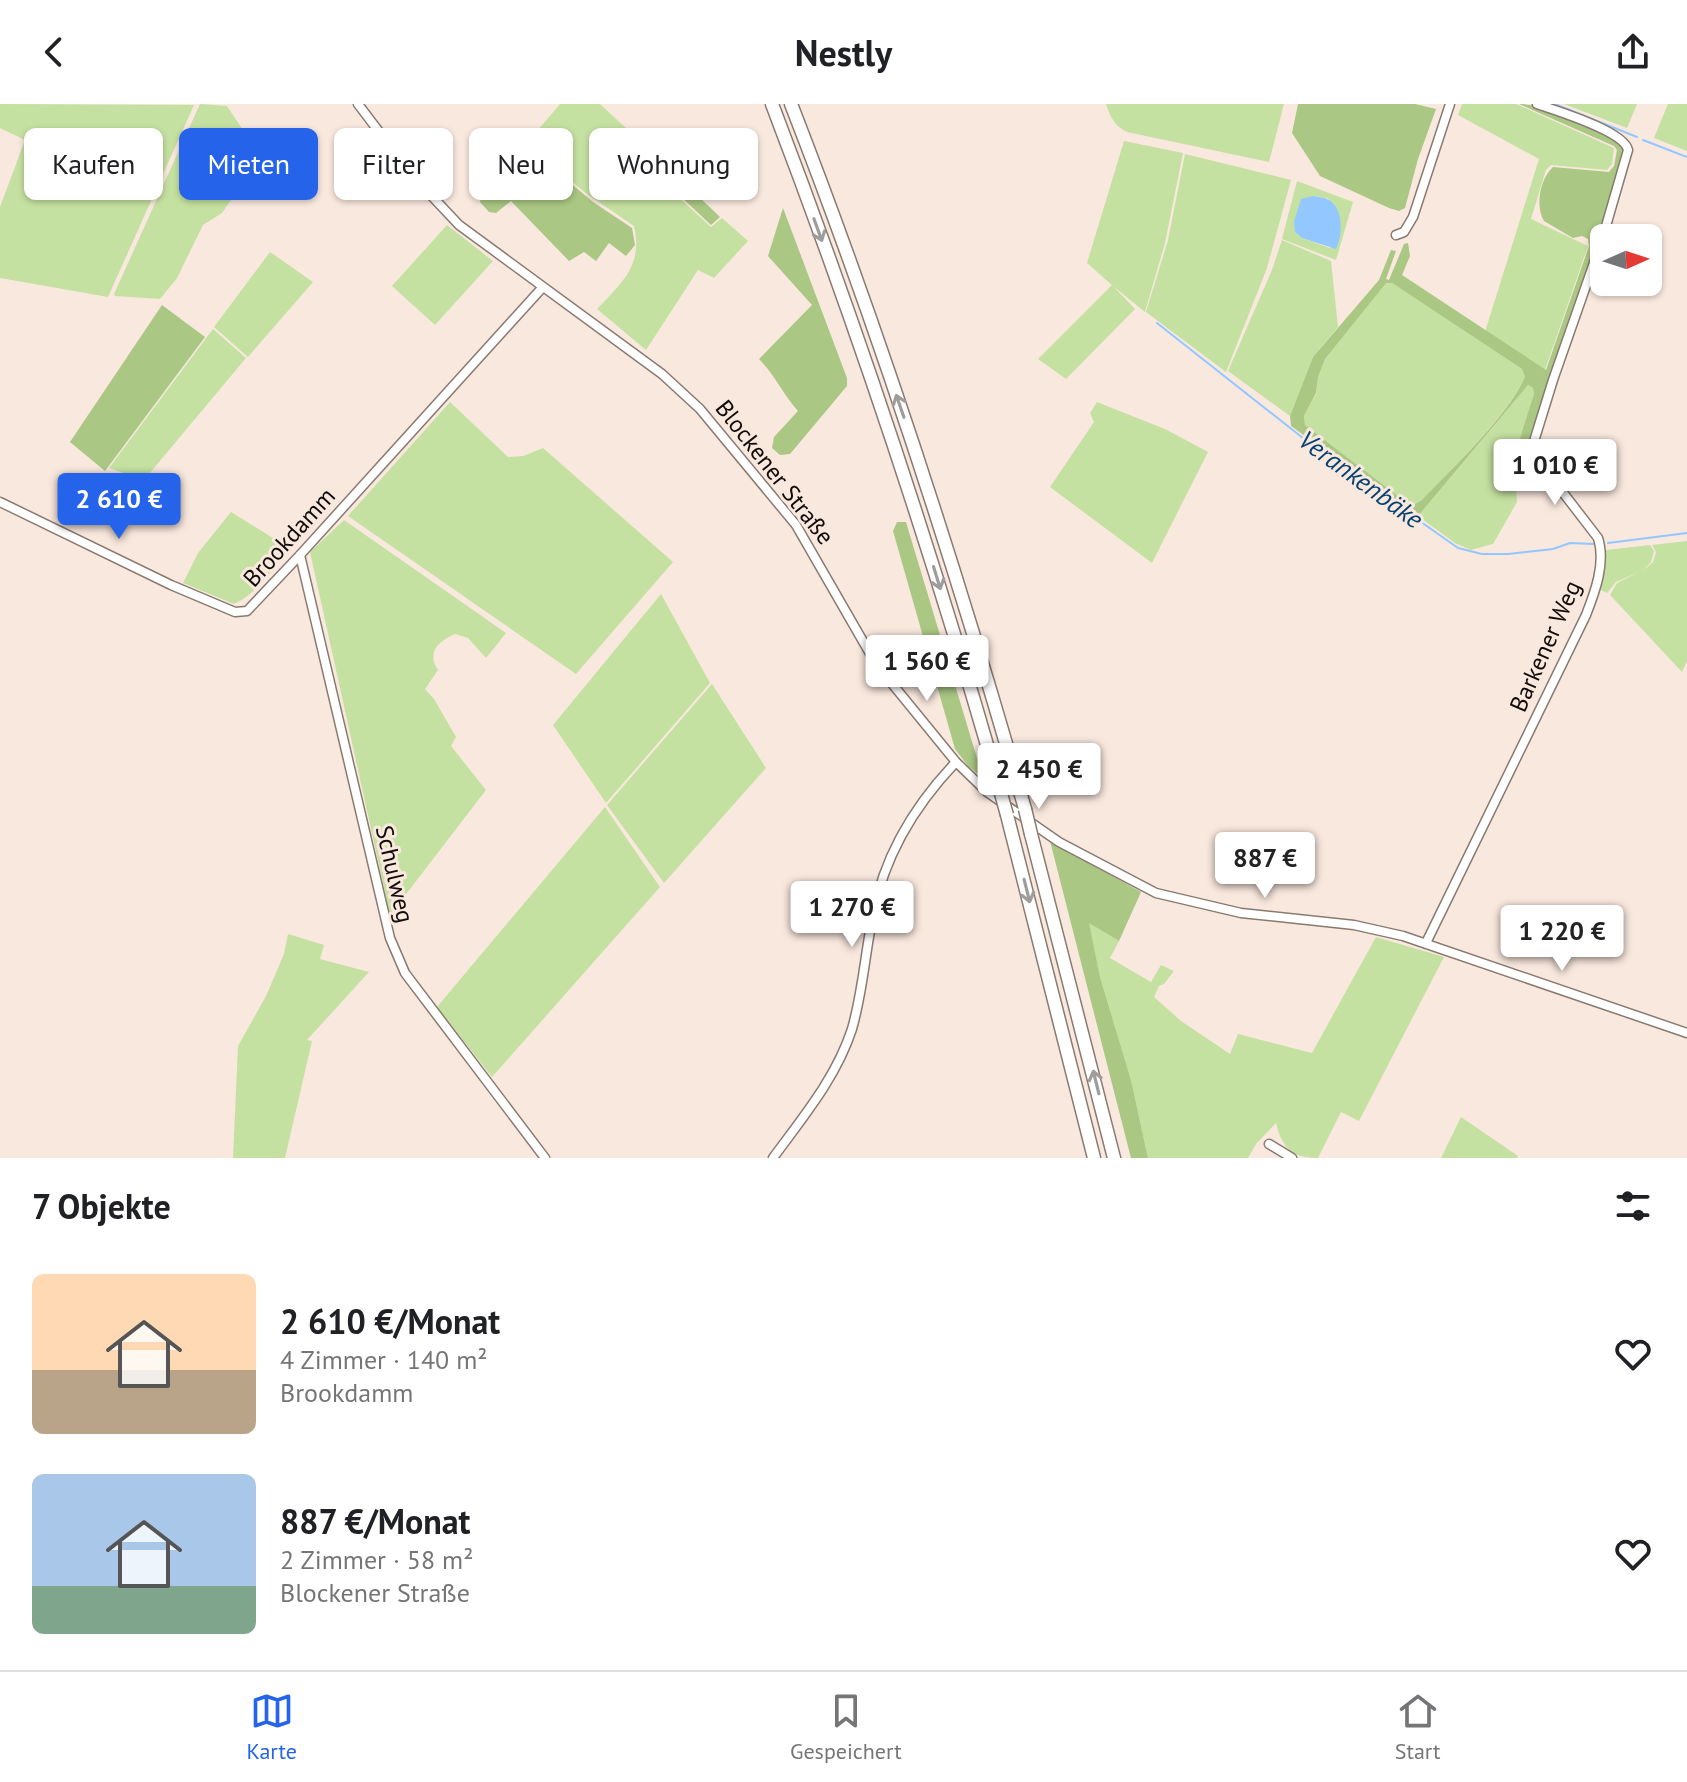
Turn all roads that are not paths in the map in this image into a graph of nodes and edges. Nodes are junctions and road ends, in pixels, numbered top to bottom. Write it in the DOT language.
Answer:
graph roads {
  1 [pos="358,104"];
  2 [pos="772,104"];
  3 [pos="791,104"];
  4 [pos="1450,104"];
  5 [pos="1537,104"];
  6 [pos="1396,235"];
  7 [pos="542,288"];
  8 [pos="0,502"];
  9 [pos="300,555"];
  10 [pos="956,762"];
  11 [pos="1426,943"];
  12 [pos="1687,1033"];
  13 [pos="1269,1144"];
  14 [pos="545,1158"];
  15 [pos="773,1158"];
  16 [pos="1094,1158"];
  17 [pos="1114,1158"];
  18 [pos="1292,1158"];
  1 -- 7 [label="street, Blockener Straße"];
  2 -- 16 [label="highway, one-way, bridge"];
  17 -- 3 [label="highway, one-way, bridge"];
  4 -- 6 [label="street"];
  5 -- 11 [label="street, Barkener Weg"];
  7 -- 9 [label="street, Brookdamm"];
  7 -- 10 [label="street, Blockener Straße"];
  8 -- 9 [label="street, Brookdamm"];
  9 -- 14 [label="street, Schulweg"];
  10 -- 11 [label="street, Blockener Straße"];
  10 -- 15 [label="street"];
  11 -- 12 [label="street, Blockener Straße"];
  13 -- 18 [label="street"];
}
